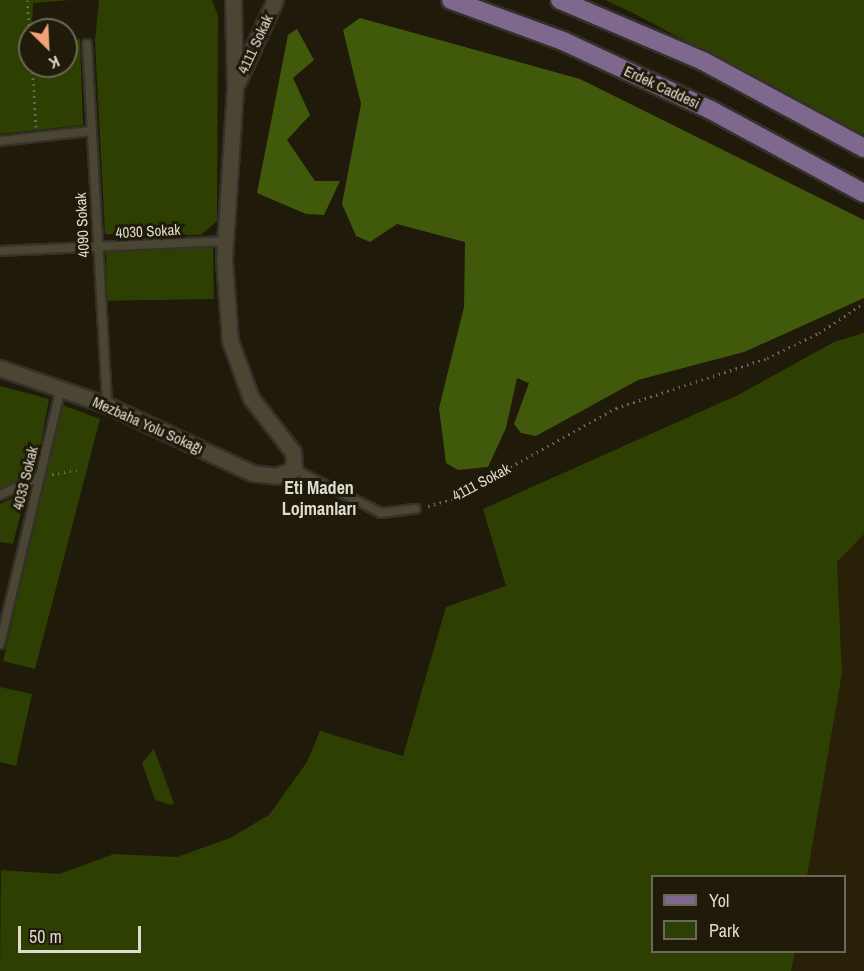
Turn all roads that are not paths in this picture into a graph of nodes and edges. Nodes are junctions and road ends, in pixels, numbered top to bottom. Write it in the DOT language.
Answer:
graph roads {
  1 [pos="233,0"];
  2 [pos="275,0"];
  3 [pos="451,0"];
  4 [pos="560,0"];
  5 [pos="87,44"];
  6 [pos="235,88"];
  7 [pos="91,131"];
  8 [pos="0,141"];
  9 [pos="864,148"];
  10 [pos="864,193"];
  11 [pos="225,241"];
  12 [pos="96,247"];
  13 [pos="0,251"];
  14 [pos="0,369"];
  15 [pos="61,388"];
  16 [pos="107,405"];
  17 [pos="294,470"];
  18 [pos="38,477"];
  19 [pos="0,495"];
  20 [pos="416,509"];
  21 [pos="0,644"];
  1 -- 6 [label="street, 4111 Sokak"];
  2 -- 6 [label="street, 4111 Sokak"];
  3 -- 10 [label="main road, Erdek Caddesi"];
  4 -- 9 [label="main road"];
  5 -- 7 [label="lane, 4090 Sokak"];
  6 -- 11 [label="street, 4111 Sokak"];
  7 -- 8 [label="lane"];
  7 -- 12 [label="lane, 4090 Sokak"];
  11 -- 12 [label="lane, 4030 Sokak"];
  11 -- 17 [label="street, 4111 Sokak"];
  12 -- 13 [label="lane, 4030 Sokak"];
  12 -- 16 [label="lane, 4090 Sokak"];
  14 -- 15 [label="street, Mezbaha Yolu Sokağı"];
  15 -- 16 [label="street, Mezbaha Yolu Sokağı"];
  15 -- 18 [label="lane, 4033 Sokak"];
  16 -- 17 [label="street, Mezbaha Yolu Sokağı"];
  17 -- 20 [label="lane"];
  18 -- 19 [label="lane"];
  18 -- 21 [label="lane, 4033 Sokak"];
}
